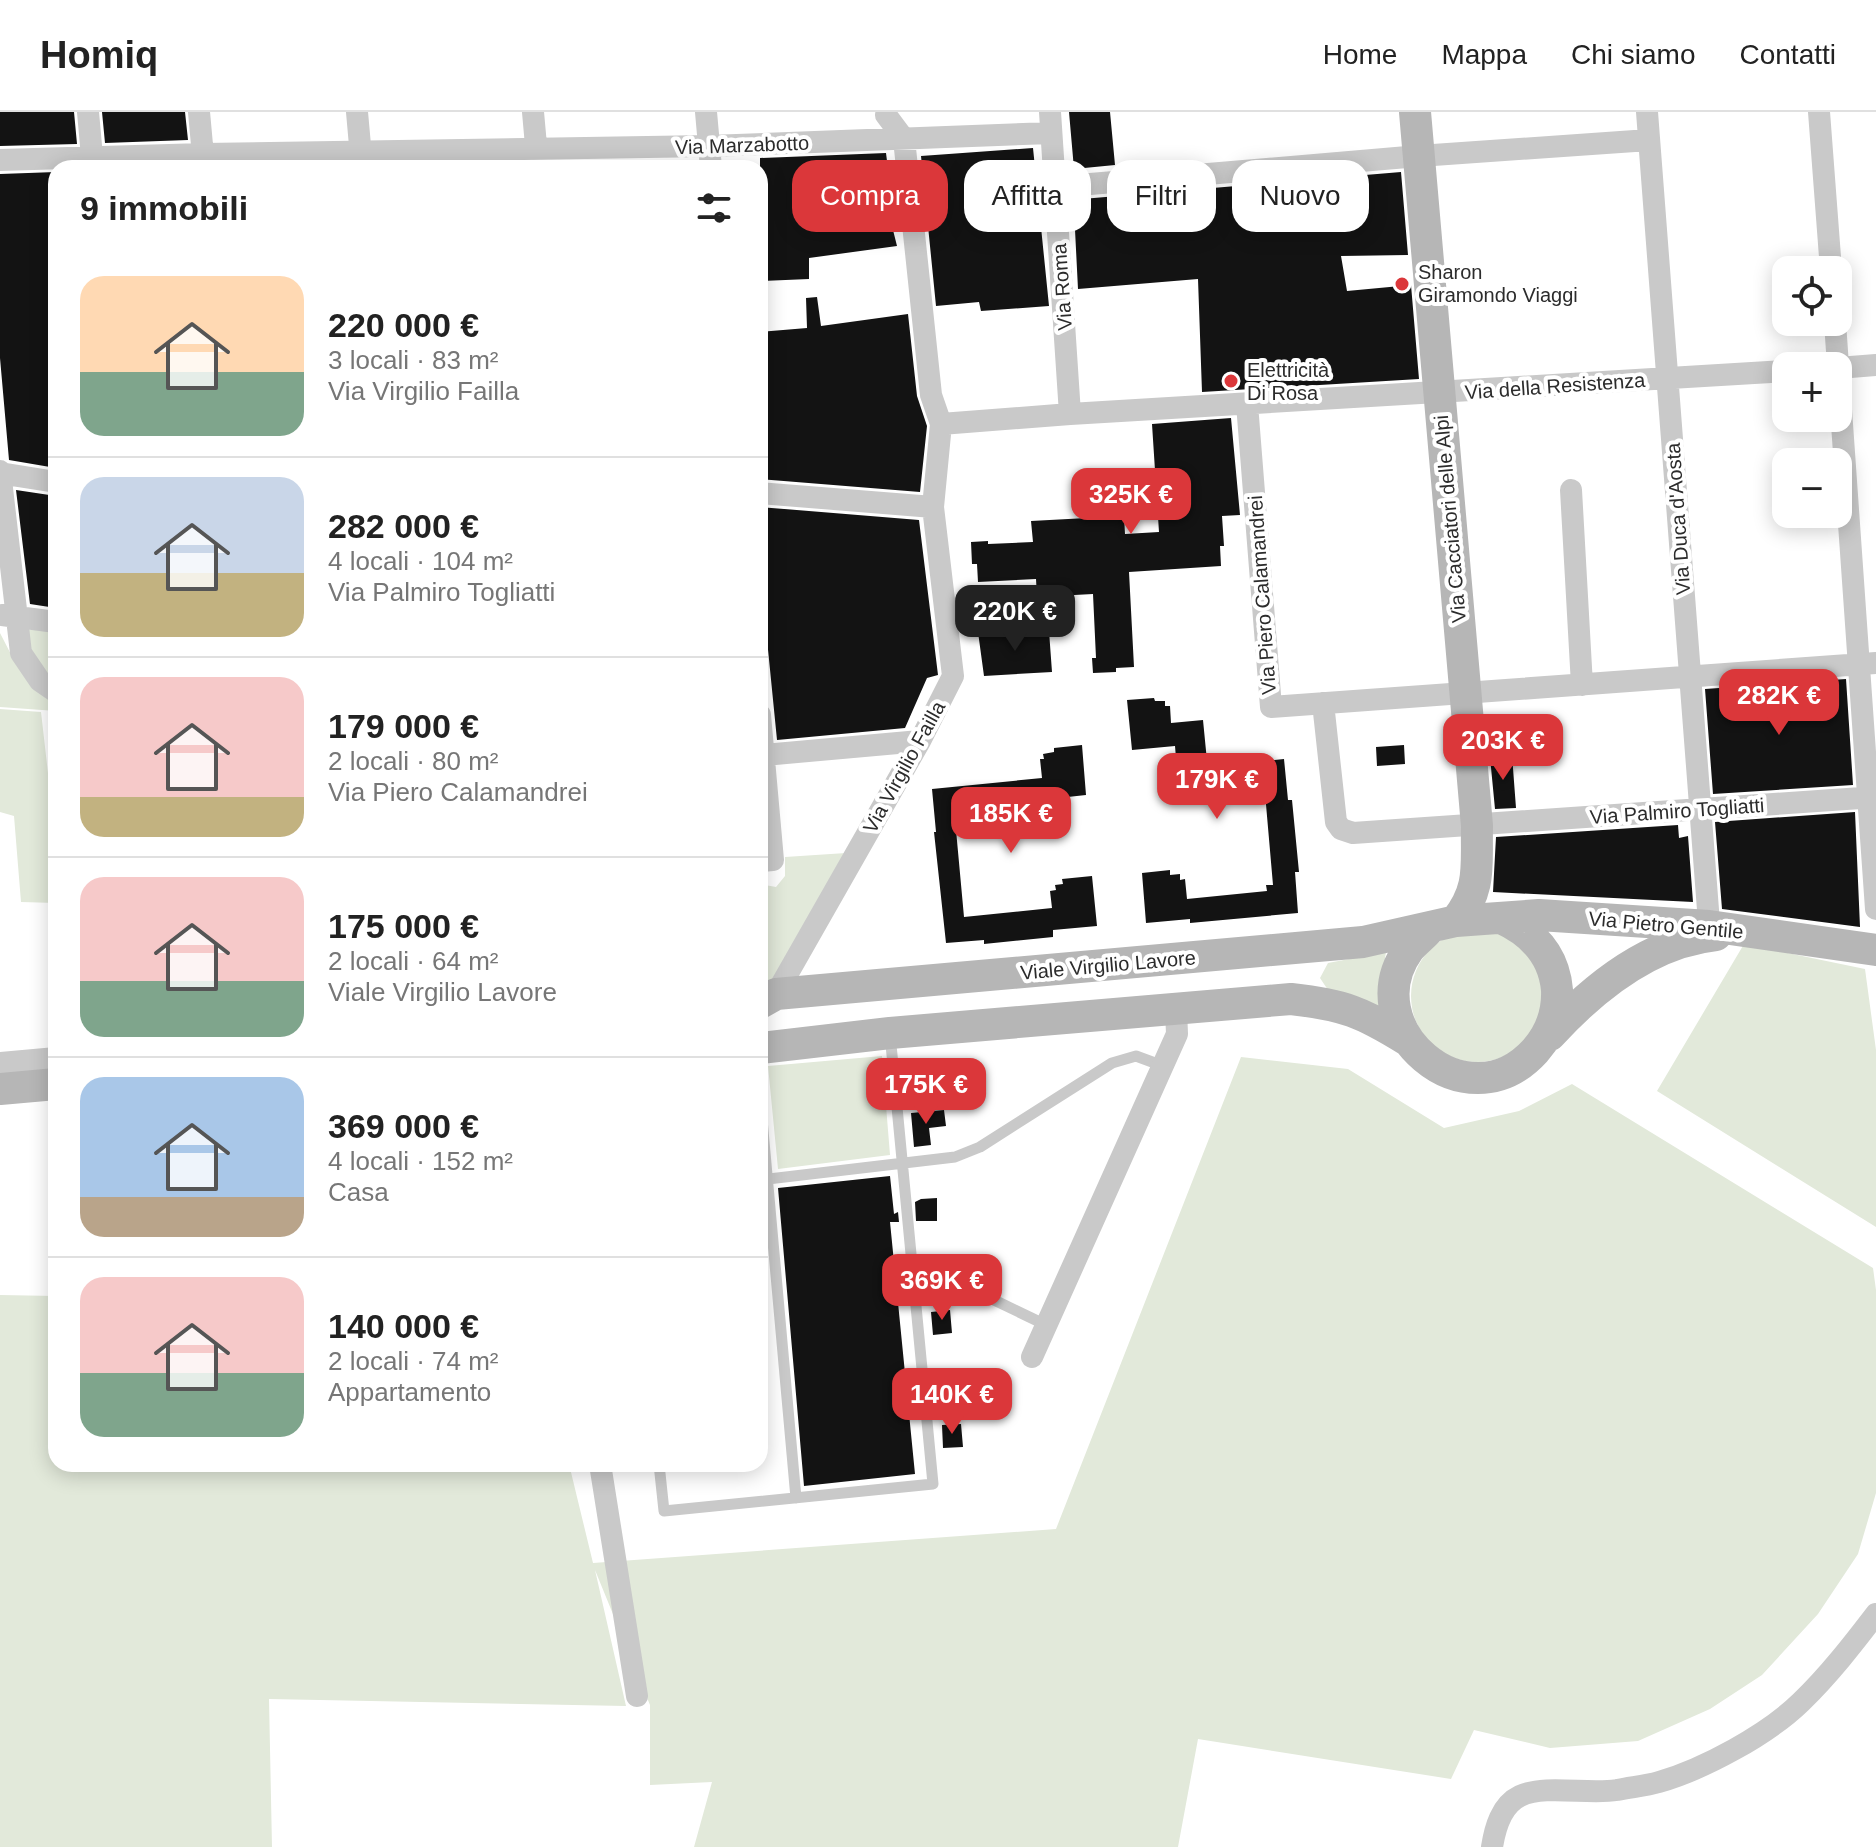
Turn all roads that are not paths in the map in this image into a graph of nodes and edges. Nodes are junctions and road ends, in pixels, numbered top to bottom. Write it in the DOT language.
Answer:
graph roads {
  1 [pos="88,112"];
  2 [pos="199,112"];
  3 [pos="357,112"];
  4 [pos="533,112"];
  5 [pos="706,112"];
  6 [pos="1415,112"];
  7 [pos="1647,112"];
  8 [pos="1819,112"];
  9 [pos="886,113"];
  10 [pos="1050,123"];
  11 [pos="896,139"];
  12 [pos="1649,140"];
  13 [pos="1419,156"];
  14 [pos="710,157"];
  15 [pos="537,159"];
  16 [pos="0,160"];
  17 [pos="92,160"];
  18 [pos="204,160"];
  19 [pos="361,160"];
  20 [pos="1053,160"];
  21 [pos="48,161"];
  22 [pos="1091,184"];
  23 [pos="1058,232"];
  24 [pos="1830,256"];
  25 [pos="1876,365"];
  26 [pos="1852,366"];
  27 [pos="1772,372"];
  28 [pos="1668,379"];
  29 [pos="1439,393"];
  30 [pos="1247,404"];
  31 [pos="1070,414"];
  32 [pos="941,424"];
  33 [pos="1845,432"];
  34 [pos="0,472"];
  35 [pos="48,481"];
  36 [pos="1571,490"];
  37 [pos="768,494"];
  38 [pos="933,507"];
  39 [pos="8,616"];
  40 [pos="48,621"];
  41 [pos="1868,663"];
  42 [pos="1690,677"];
  43 [pos="1582,685"];
  44 [pos="48,686"];
  45 [pos="1464,693"];
  46 [pos="1323,703"];
  47 [pos="920,741"];
  48 [pos="768,755"];
  49 [pos="1872,797"];
  50 [pos="1700,809"];
  51 [pos="1477,826"];
  52 [pos="1876,909"];
  53 [pos="1501,918"];
  54 [pos="1443,924"];
  55 [pos="1709,931"];
  56 [pos="1876,950"];
  57 [pos="768,993"];
  58 [pos="768,998"];
  59 [pos="1176,1009"];
  60 [pos="890,1033"];
  61 [pos="1407,1040"];
  62 [pos="1542,1043"];
  63 [pos="768,1047"];
  64 [pos="48,1059"];
  65 [pos="0,1063"];
  66 [pos="1163,1066"];
  67 [pos="48,1085"];
  68 [pos="0,1089"];
  69 [pos="902,1163"];
  70 [pos="768,1179"];
  71 [pos="768,1219"];
  72 [pos="992,1299"];
  73 [pos="1046,1325"];
  74 [pos="1032,1357"];
  75 [pos="601,1472"];
  76 [pos="660,1472"];
  77 [pos="796,1498"];
  78 [pos="1876,1614"];
  79 [pos="637,1696"];
  80 [pos="1492,1847"];
  1 -- 17 [label="street"];
  2 -- 18 [label="street"];
  3 -- 19 [label="street"];
  4 -- 15 [label="street"];
  5 -- 14 [label="street"];
  6 -- 13 [label="street, Via Cacciatori delle Alpi"];
  7 -- 12 [label="street, Via Duca d'Aosta"];
  8 -- 24 [label="street"];
  9 -- 11 [label="street"];
  10 -- 11 [label="street, Via Marzabotto"];
  10 -- 20 [label="street, Via Roma"];
  11 -- 14 [label="street, Via Marzabotto"];
  11 -- 32 [label="street, Via Virgilio Failla"];
  12 -- 13 [label="street"];
  12 -- 28 [label="street, Via Duca d'Aosta"];
  13 -- 22 [label="street"];
  13 -- 29 [label="street, Via Cacciatori delle Alpi"];
  14 -- 15 [label="street, Via Marzabotto"];
  15 -- 19 [label="street, Via Marzabotto"];
  16 -- 21 [label="street, Via Marzabotto"];
  23 -- 31 [label="street, Via Roma"];
  25 -- 26 [label="street"];
  27 -- 28 [label="street, Via della Resistenza"];
  28 -- 29 [label="street, Via della Resistenza"];
  28 -- 42 [label="street, Via Duca d'Aosta"];
  29 -- 30 [label="street, Via della Resistenza"];
  29 -- 45 [label="street, Via Cacciatori delle Alpi"];
  30 -- 31 [label="street, Via della Resistenza"];
  30 -- 46 [label="street, Via Piero Calamandrei"];
  31 -- 32 [label="street, Via della Resistenza"];
  32 -- 38 [label="street, Via Virgilio Failla"];
  33 -- 41 [label="street"];
  34 -- 35 [label="street"];
  34 -- 39 [label="street"];
  36 -- 43 [label="street"];
  37 -- 38 [label="street"];
  38 -- 47 [label="street, Via Virgilio Failla"];
  39 -- 40 [label="street"];
  39 -- 44 [label="street"];
  41 -- 42 [label="street, Via Piero Calamandrei"];
  41 -- 49 [label="street"];
  42 -- 43 [label="street, Via Piero Calamandrei"];
  42 -- 50 [label="street, Via Duca d'Aosta"];
  43 -- 45 [label="street, Via Piero Calamandrei"];
  45 -- 46 [label="street, Via Piero Calamandrei"];
  45 -- 51 [label="street, Via Cacciatori delle Alpi"];
  46 -- 51 [label="street, Via Palmiro Togliatti"];
  47 -- 48 [label="street"];
  47 -- 57 [label="street, Via Virgilio Failla"];
  49 -- 50 [label="street, Via Palmiro Togliatti"];
  49 -- 52 [label="street"];
  50 -- 51 [label="street, Via Palmiro Togliatti"];
  50 -- 55 [label="street, Via Duca d'Aosta"];
  51 -- 54 [label="street, Via Cacciatori delle Alpi"];
  53 -- 54 [label="street, Via Pietro Gentile"];
  53 -- 55 [label="street, Via Pietro Gentile"];
  53 -- 62 [label="street"];
  54 -- 58 [label="street, Viale Virgilio Lavore"];
  54 -- 61 [label="street"];
  55 -- 56 [label="street, Via Pietro Gentile"];
  55 -- 62 [label="street"];
  59 -- 60 [label="street"];
  59 -- 61 [label="street"];
  59 -- 66 [label="street"];
  60 -- 63 [label="street"];
  60 -- 69 [label="lane"];
  61 -- 62 [label="street"];
  64 -- 65 [label="street"];
  66 -- 69 [label="lane"];
  66 -- 73 [label="street"];
  67 -- 68 [label="street"];
  69 -- 70 [label="lane"];
  69 -- 77 [label="lane"];
  71 -- 77 [label="lane"];
  72 -- 73 [label="lane"];
  73 -- 74 [label="street"];
  75 -- 79 [label="street"];
  76 -- 77 [label="lane"];
  78 -- 80 [label="street"];
}
